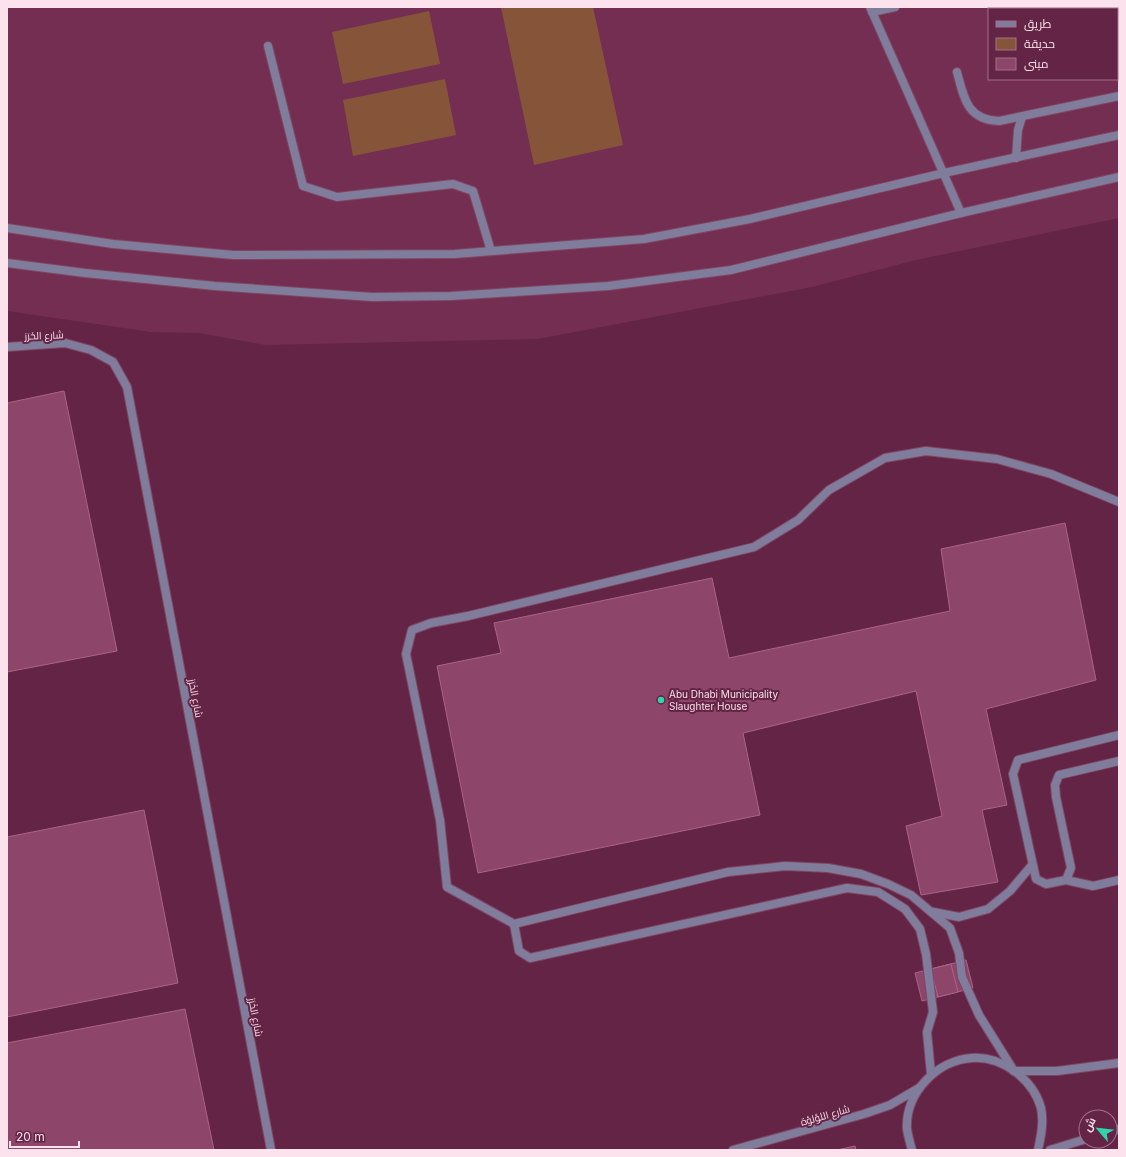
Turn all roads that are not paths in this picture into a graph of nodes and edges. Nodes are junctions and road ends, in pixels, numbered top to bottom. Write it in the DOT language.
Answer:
graph roads {
  1 [pos="895,7"];
  2 [pos="871,9"];
  3 [pos="268,46"];
  4 [pos="957,72"];
  5 [pos="1119,96"];
  6 [pos="1022,117"];
  7 [pos="1119,135"];
  8 [pos="1016,158"];
  9 [pos="944,173"];
  10 [pos="1119,177"];
  11 [pos="961,213"];
  12 [pos="7,228"];
  13 [pos="491,251"];
  14 [pos="7,263"];
  15 [pos="7,346"];
  16 [pos="1119,502"];
  17 [pos="1119,735"];
  18 [pos="1119,761"];
  19 [pos="1032,865"];
  20 [pos="1066,880"];
  21 [pos="1119,880"];
  22 [pos="931,912"];
  23 [pos="514,924"];
  24 [pos="1119,1063"];
  25 [pos="1014,1071"];
  26 [pos="932,1074"];
  27 [pos="919,1088"];
  28 [pos="1078,1141"];
  29 [pos="271,1150"];
  30 [pos="733,1150"];
  31 [pos="912,1150"];
  32 [pos="1038,1150"];
  33 [pos="1050,1150"];
  1 -- 2 [label="street"];
  2 -- 9 [label="street"];
  3 -- 13 [label="street"];
  4 -- 6 [label="street"];
  5 -- 6 [label="street"];
  6 -- 8 [label="street"];
  7 -- 8 [label="street"];
  8 -- 9 [label="street"];
  9 -- 11 [label="street"];
  9 -- 13 [label="street"];
  10 -- 11 [label="street"];
  11 -- 14 [label="street"];
  12 -- 13 [label="street"];
  15 -- 29 [label="street, شارع الخَرَز"];
  16 -- 23 [label="street"];
  17 -- 19 [label="street"];
  18 -- 20 [label="street"];
  19 -- 20 [label="street"];
  19 -- 22 [label="street"];
  20 -- 21 [label="street"];
  22 -- 23 [label="street"];
  22 -- 25 [label="street"];
  23 -- 26 [label="street"];
  24 -- 25 [label="street"];
  25 -- 26 [label="street"];
  25 -- 32 [label="street"];
  26 -- 27 [label="street"];
  27 -- 30 [label="street, شارع اللؤلؤة"];
  27 -- 31 [label="street"];
  28 -- 33 [label="street"];
}
